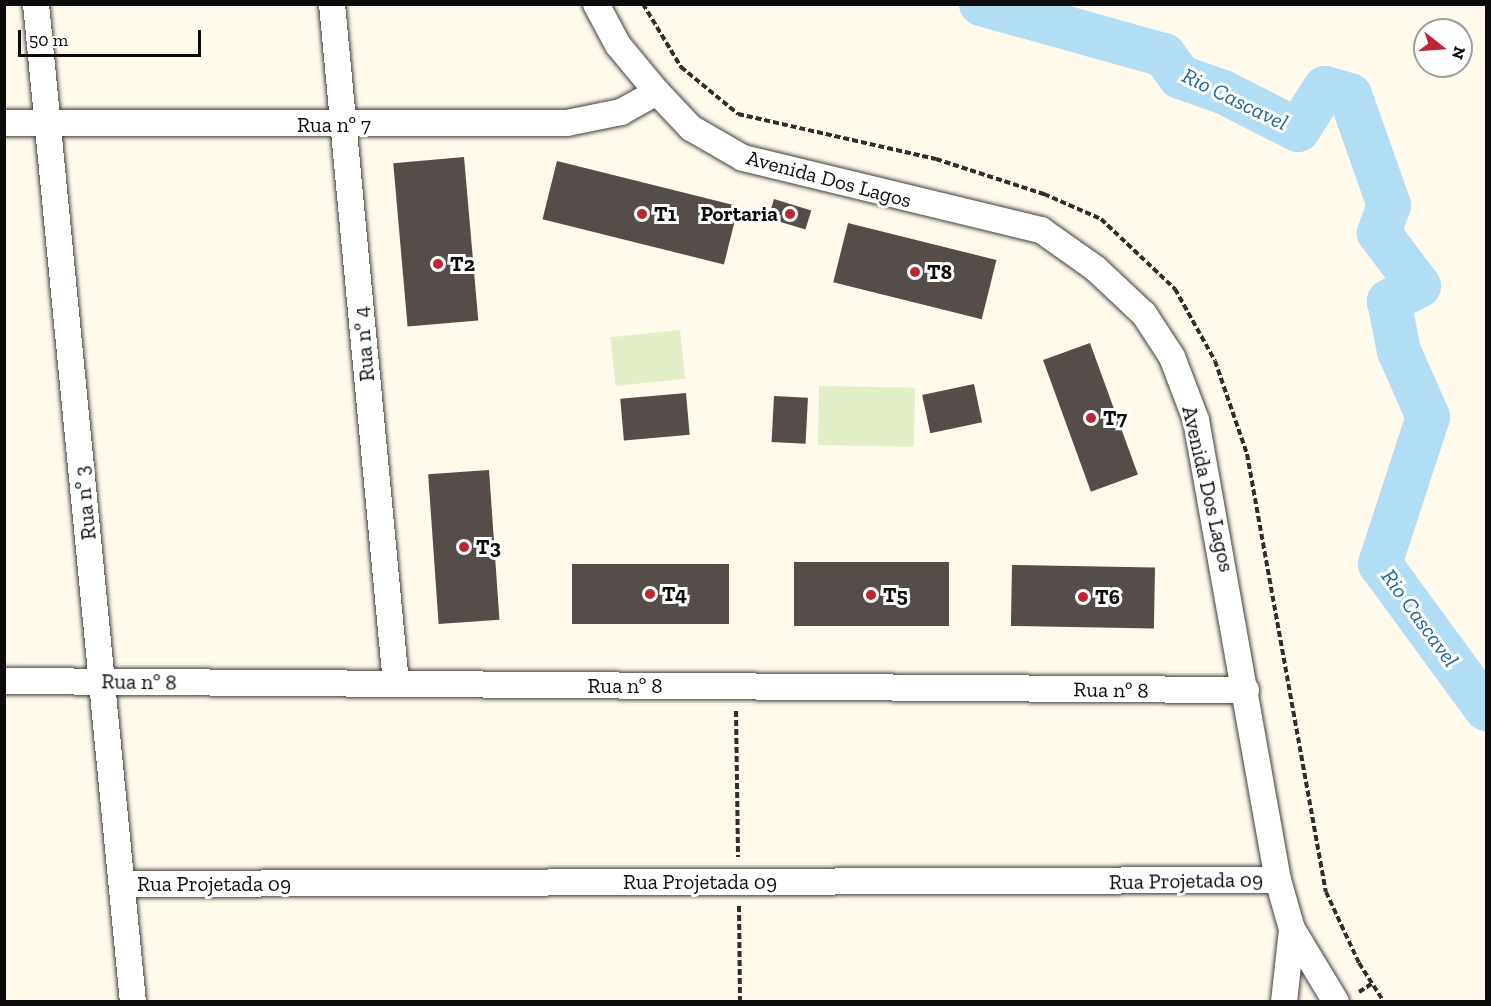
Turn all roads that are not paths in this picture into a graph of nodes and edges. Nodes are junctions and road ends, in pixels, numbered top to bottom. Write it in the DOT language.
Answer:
graph roads {
  1 [pos="36,4"];
  2 [pos="332,4"];
  3 [pos="596,4"];
  4 [pos="657,93"];
  5 [pos="4,123"];
  6 [pos="48,124"];
  7 [pos="343,125"];
  8 [pos="4,681"];
  9 [pos="103,682"];
  10 [pos="396,684"];
  11 [pos="1246,690"];
  12 [pos="1278,880"];
  13 [pos="122,884"];
  14 [pos="1292,929"];
  15 [pos="133,1002"];
  16 [pos="1284,1002"];
  17 [pos="1336,1002"];
  1 -- 6 [label="street, Rua nº 3"];
  2 -- 7 [label="street, Rua nº 4"];
  3 -- 4 [label="street, Avenida Dos Lagos"];
  4 -- 7 [label="street, Rua nº 7"];
  4 -- 11 [label="street, Avenida Dos Lagos"];
  5 -- 6 [label="street, Rua nº 7"];
  6 -- 7 [label="street, Rua nº 7"];
  6 -- 9 [label="street, Rua nº 3"];
  7 -- 10 [label="street, Rua nº 4"];
  8 -- 9 [label="street, Rua nº 8"];
  9 -- 10 [label="street, Rua nº 8"];
  9 -- 13 [label="street, Rua nº 3"];
  10 -- 11 [label="street, Rua nº 8"];
  11 -- 12 [label="street, Avenida Dos Lagos"];
  12 -- 13 [label="street, Rua Projetada 09"];
  12 -- 14 [label="street, Avenida Dos Lagos"];
  13 -- 15 [label="street, Rua nº 3"];
  14 -- 16 [label="street"];
  14 -- 17 [label="street"];
}
